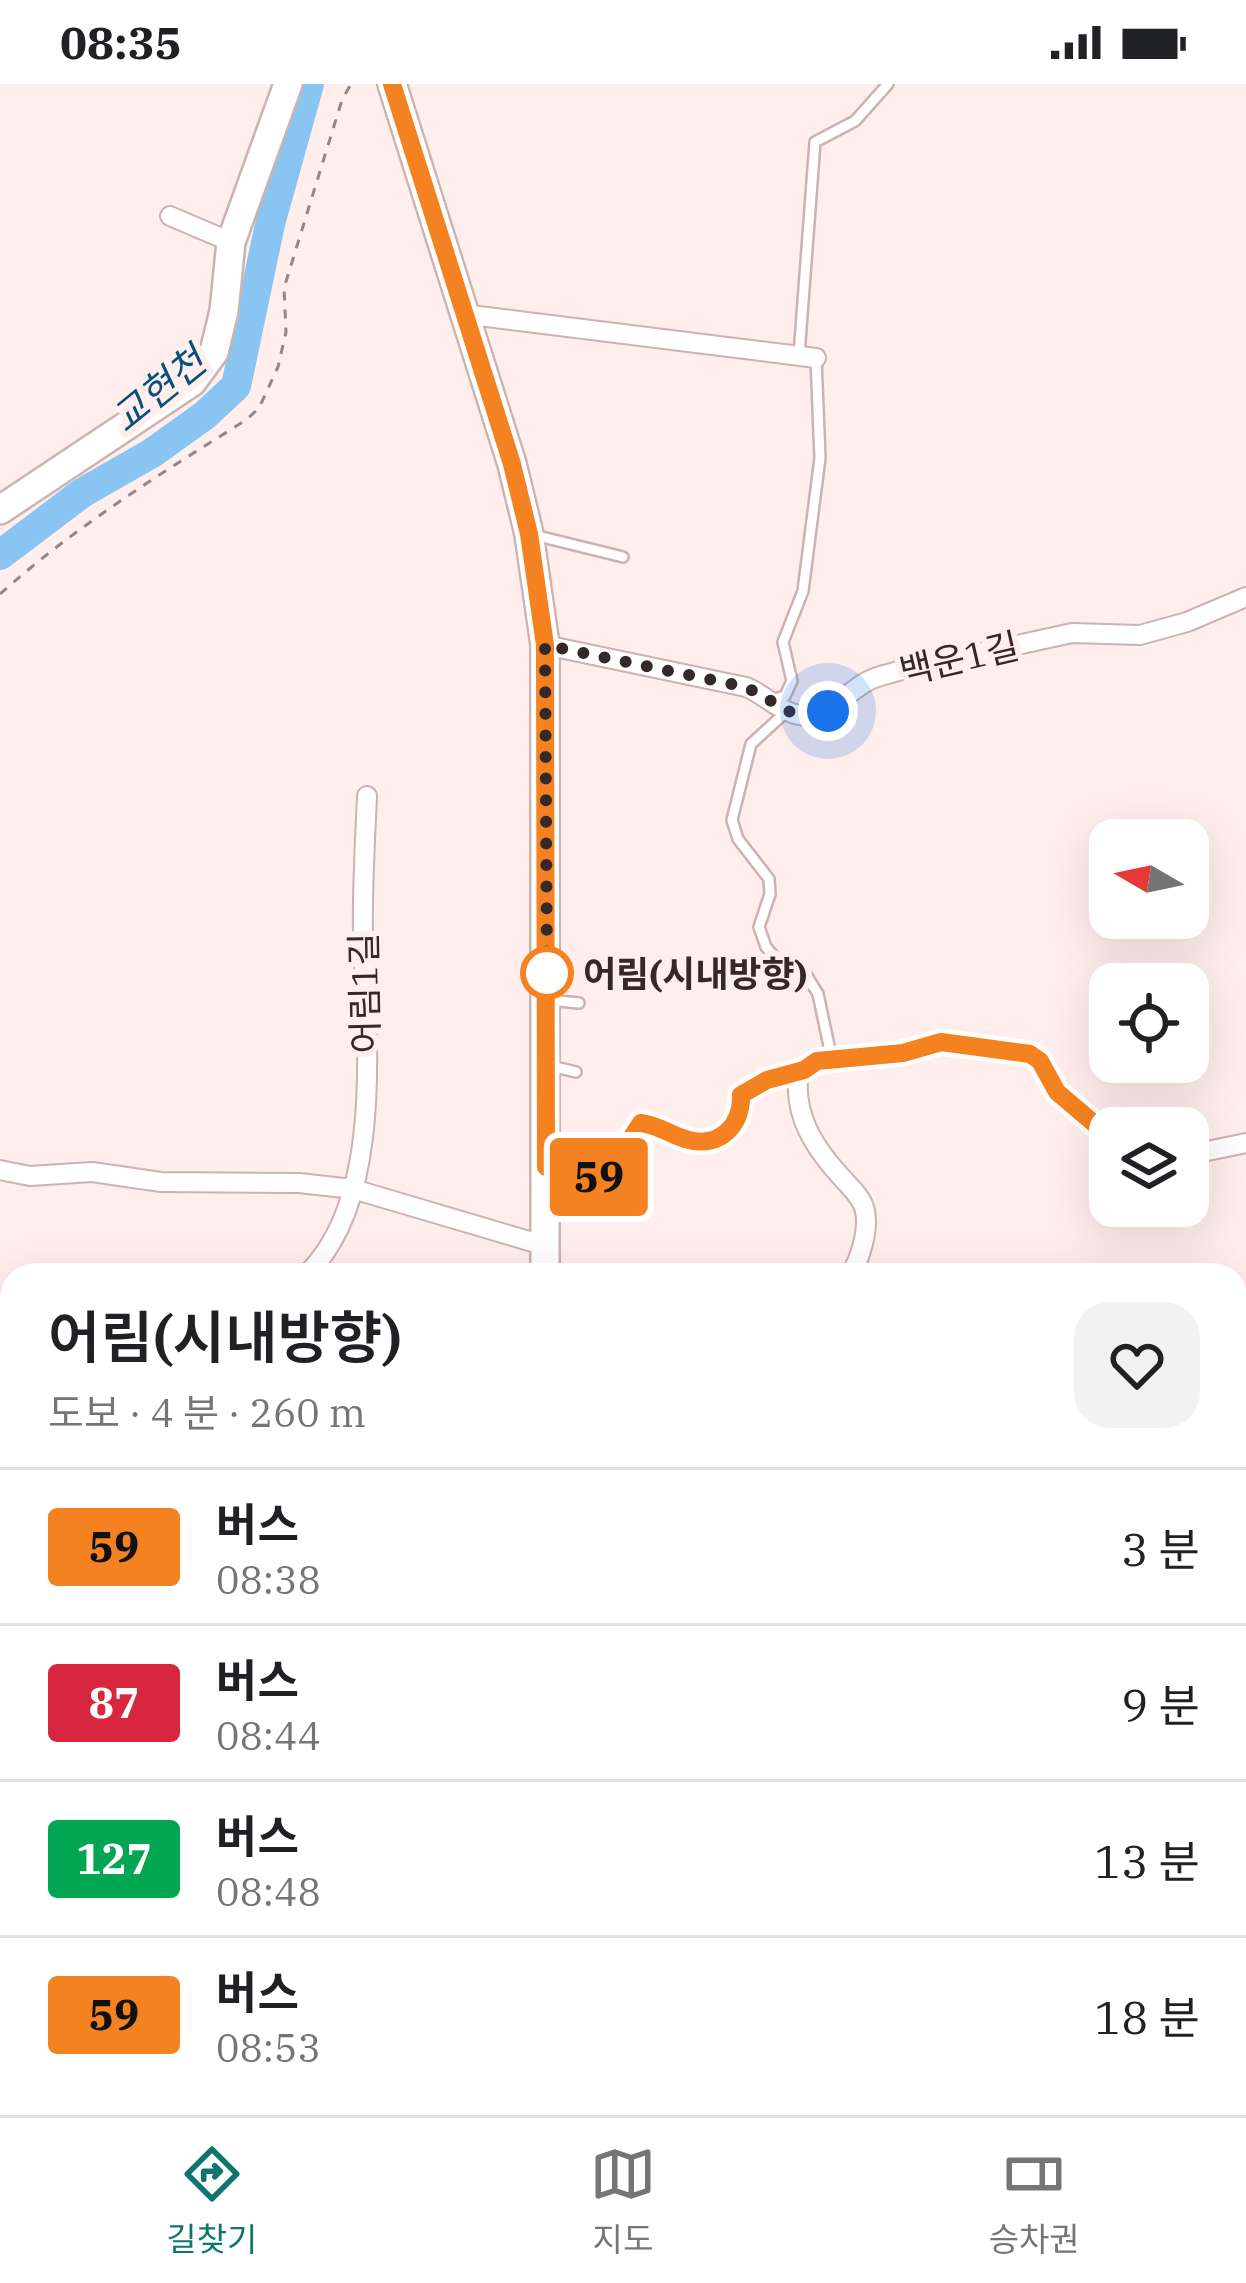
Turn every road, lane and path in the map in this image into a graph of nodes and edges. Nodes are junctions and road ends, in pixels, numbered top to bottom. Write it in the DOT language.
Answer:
graph roads {
  1 [pos="287,84"];
  2 [pos="392,84"];
  3 [pos="889,84"];
  4 [pos="170,216"];
  5 [pos="231,242"];
  6 [pos="463,314"];
  7 [pos="807,356"];
  8 [pos="0,510"];
  9 [pos="529,534"];
  10 [pos="623,557"];
  11 [pos="1246,597"];
  12 [pos="545,645"];
  13 [pos="778,705"];
  14 [pos="367,796"];
  15 [pos="547,1000"];
  16 [pos="579,1003"];
  17 [pos="832,1060"];
  18 [pos="546,1065"];
  19 [pos="799,1071"];
  20 [pos="576,1072"];
  21 [pos="1089,1119"];
  22 [pos="1246,1143"];
  23 [pos="1209,1151"];
  24 [pos="546,1167"];
  25 [pos="0,1170"];
  26 [pos="353,1189"];
  27 [pos="546,1246"];
  28 [pos="319,1263"];
  29 [pos="545,1263"];
  30 [pos="856,1263"];
  1 -- 5 [label="street"];
  2 -- 6 [label="street"];
  3 -- 7 [label="lane"];
  4 -- 5 [label="street"];
  5 -- 8 [label="street"];
  6 -- 7 [label="street"];
  6 -- 9 [label="street"];
  7 -- 13 [label="lane"];
  9 -- 10 [label="lane"];
  9 -- 12 [label="street"];
  11 -- 13 [label="street, 백운1길"];
  12 -- 13 [label="street, 백운1길"];
  12 -- 15 [label="street"];
  13 -- 17 [label="lane"];
  14 -- 26 [label="street, 어림1길"];
  15 -- 16 [label="lane"];
  15 -- 18 [label="street"];
  17 -- 19 [label="street"];
  17 -- 21 [label="street"];
  18 -- 20 [label="lane"];
  18 -- 24 [label="street"];
  19 -- 24 [label="street"];
  19 -- 30 [label="street"];
  22 -- 23 [label="street"];
  24 -- 27 [label="street"];
  25 -- 26 [label="street"];
  26 -- 27 [label="street"];
  26 -- 28 [label="street, 어림1길"];
  27 -- 29 [label="street"];
}
